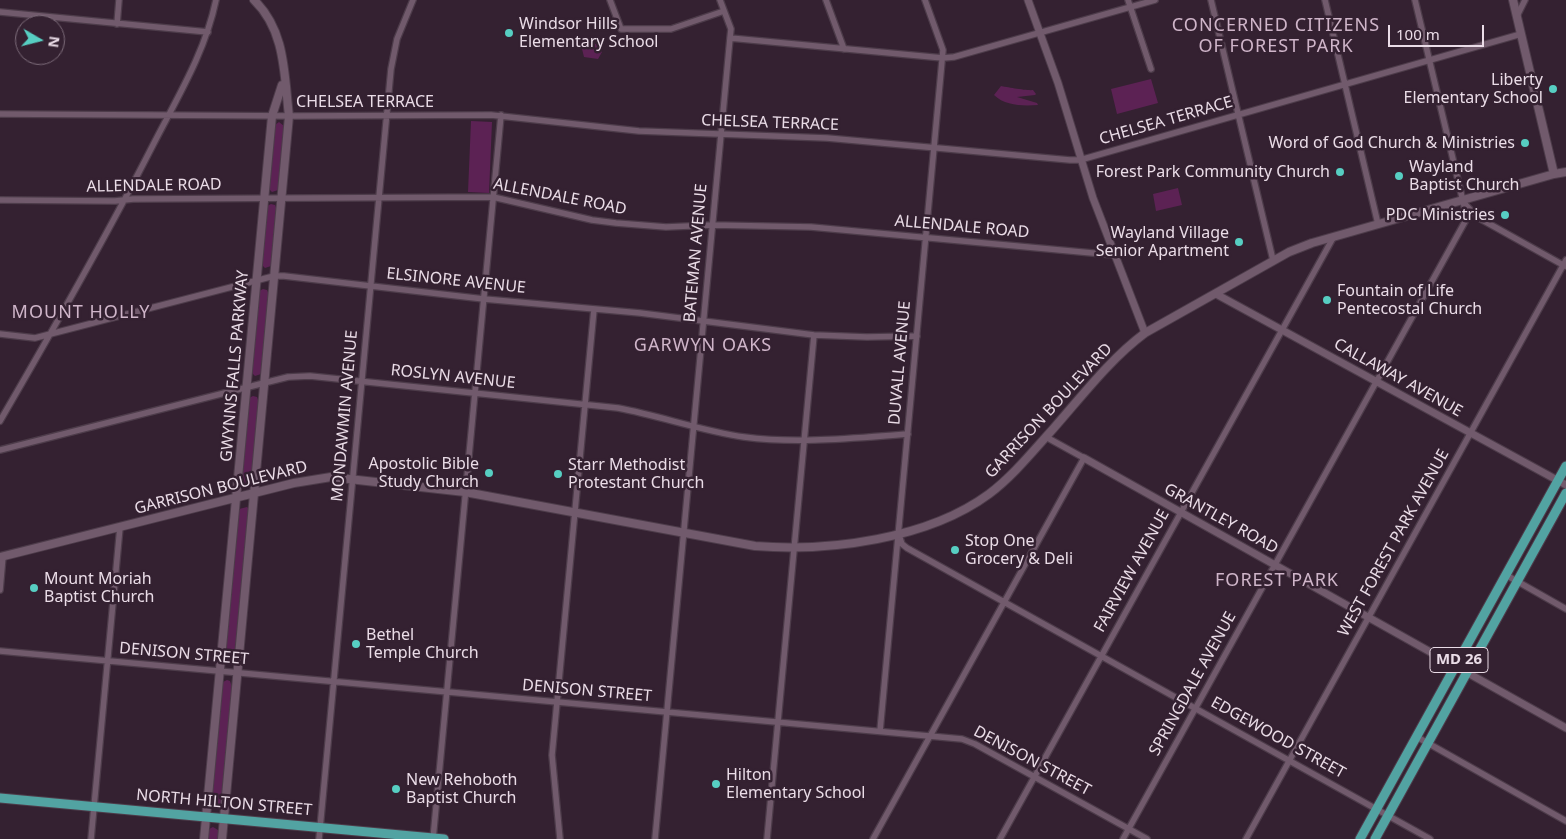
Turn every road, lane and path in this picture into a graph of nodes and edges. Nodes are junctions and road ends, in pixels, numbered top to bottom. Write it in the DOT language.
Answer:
graph roads {
  1 [pos="119,0"];
  2 [pos="216,0"];
  3 [pos="254,0"];
  4 [pos="413,0"];
  5 [pos="610,0"];
  6 [pos="720,0"];
  7 [pos="826,0"];
  8 [pos="925,0"];
  9 [pos="1028,0"];
  10 [pos="1128,0"];
  11 [pos="1155,0"];
  12 [pos="1211,0"];
  13 [pos="1325,0"];
  14 [pos="1415,0"];
  15 [pos="1513,0"];
  16 [pos="1525,0"];
  17 [pos="1130,7"];
  18 [pos="724,11"];
  19 [pos="0,12"];
  20 [pos="1516,16"];
  21 [pos="117,24"];
  22 [pos="208,32"];
  23 [pos="1040,33"];
  24 [pos="1521,34"];
  25 [pos="730,38"];
  26 [pos="844,49"];
  27 [pos="943,58"];
  28 [pos="1429,60"];
  29 [pos="1151,69"];
  30 [pos="284,76"];
  31 [pos="1345,84"];
  32 [pos="0,114"];
  33 [pos="387,115"];
  34 [pos="501,115"];
  35 [pos="1238,115"];
  36 [pos="168,116"];
  37 [pos="272,116"];
  38 [pos="289,116"];
  39 [pos="721,135"];
  40 [pos="934,147"];
  41 [pos="1080,160"];
  42 [pos="1566,172"];
  43 [pos="1554,174"];
  44 [pos="379,197"];
  45 [pos="493,197"];
  46 [pos="264,198"];
  47 [pos="281,198"];
  48 [pos="0,200"];
  49 [pos="125,200"];
  50 [pos="1462,200"];
  51 [pos="1378,224"];
  52 [pos="713,225"];
  53 [pos="926,237"];
  54 [pos="1333,238"];
  55 [pos="1114,255"];
  56 [pos="1273,260"];
  57 [pos="1565,264"];
  58 [pos="274,276"];
  59 [pos="256,281"];
  60 [pos="371,286"];
  61 [pos="1216,294"];
  62 [pos="484,299"];
  63 [pos="594,309"];
  64 [pos="704,321"];
  65 [pos="1282,330"];
  66 [pos="51,333"];
  67 [pos="1145,333"];
  68 [pos="0,334"];
  69 [pos="814,335"];
  70 [pos="917,336"];
  71 [pos="362,382"];
  72 [pos="1377,382"];
  73 [pos="264,383"];
  74 [pos="246,387"];
  75 [pos="475,394"];
  76 [pos="585,404"];
  77 [pos="0,421"];
  78 [pos="694,426"];
  79 [pos="1470,433"];
  80 [pos="908,434"];
  81 [pos="1046,437"];
  82 [pos="804,440"];
  83 [pos="0,450"];
  84 [pos="1084,458"];
  85 [pos="1566,466"];
  86 [pos="353,479"];
  87 [pos="1562,483"];
  88 [pos="466,492"];
  89 [pos="1566,493"];
  90 [pos="254,494"];
  91 [pos="236,498"];
  92 [pos="1181,512"];
  93 [pos="575,513"];
  94 [pos="120,527"];
  95 [pos="684,533"];
  96 [pos="898,534"];
  97 [pos="794,548"];
  98 [pos="2,556"];
  99 [pos="1275,565"];
  100 [pos="1506,575"];
  101 [pos="1517,581"];
  102 [pos="0,590"];
  103 [pos="1005,602"];
  104 [pos="1566,608"];
  105 [pos="1369,617"];
  106 [pos="0,651"];
  107 [pos="1101,656"];
  108 [pos="108,661"];
  109 [pos="1456,666"];
  110 [pos="220,671"];
  111 [pos="237,672"];
  112 [pos="1467,672"];
  113 [pos="334,681"];
  114 [pos="447,692"];
  115 [pos="557,702"];
  116 [pos="1196,708"];
  117 [pos="667,712"];
  118 [pos="777,722"];
  119 [pos="1566,728"];
  120 [pos="880,731"];
  121 [pos="930,736"];
  122 [pos="1417,737"];
  123 [pos="1428,743"];
  124 [pos="1290,760"];
  125 [pos="1034,777"];
  126 [pos="0,798"];
  127 [pos="94,806"];
  128 [pos="1377,809"];
  129 [pos="1388,815"];
  130 [pos="206,817"];
  131 [pos="224,819"];
  132 [pos="1566,821"];
  133 [pos="320,827"];
  134 [pos="1129,829"];
  135 [pos="433,838"];
  136 [pos="91,839"];
  137 [pos="204,839"];
  138 [pos="222,839"];
  139 [pos="319,839"];
  140 [pos="444,839"];
  141 [pos="560,839"];
  142 [pos="656,839"];
  143 [pos="766,839"];
  144 [pos="873,839"];
  145 [pos="1000,839"];
  146 [pos="1123,839"];
  147 [pos="1147,839"];
  148 [pos="1246,839"];
  149 [pos="1360,839"];
  150 [pos="1375,839"];
  151 [pos="1430,839"];
  1 -- 21 [label="street"];
  2 -- 22 [label="street"];
  3 -- 30 [label="main road, GWYNNS FALLS PARKWAY"];
  4 -- 33 [label="street, MONDAWMIN AVENUE"];
  5 -- 18 [label="street"];
  6 -- 18 [label="street, BATEMAN AVENUE"];
  7 -- 26 [label="street"];
  8 -- 27 [label="street, DUVALL AVENUE"];
  9 -- 23 [label="street"];
  10 -- 17 [label="street"];
  11 -- 17 [label="street"];
  12 -- 35 [label="street"];
  13 -- 31 [label="street"];
  14 -- 28 [label="street, SPRINGDALE AVENUE"];
  15 -- 20 [label="main road"];
  16 -- 20 [label="street"];
  17 -- 23 [label="street"];
  17 -- 29 [label="street"];
  18 -- 25 [label="street, BATEMAN AVENUE"];
  19 -- 21 [label="street"];
  20 -- 24 [label="main road"];
  21 -- 22 [label="street"];
  22 -- 36 [label="street"];
  23 -- 27 [label="street"];
  23 -- 41 [label="street"];
  24 -- 28 [label="street, CHELSEA TERRACE"];
  24 -- 43 [label="main road"];
  25 -- 26 [label="street"];
  25 -- 39 [label="street, BATEMAN AVENUE"];
  26 -- 27 [label="street"];
  27 -- 40 [label="street, DUVALL AVENUE"];
  28 -- 31 [label="street, CHELSEA TERRACE"];
  28 -- 50 [label="street, SPRINGDALE AVENUE"];
  30 -- 37 [label="main road, GWYNNS FALLS PARKWAY"];
  30 -- 38 [label="main road, GWYNNS FALLS PARKWAY"];
  31 -- 35 [label="street, CHELSEA TERRACE"];
  31 -- 51 [label="street"];
  32 -- 36 [label="street, CHELSEA TERRACE"];
  33 -- 34 [label="street, CHELSEA TERRACE"];
  33 -- 38 [label="street, CHELSEA TERRACE"];
  33 -- 44 [label="street, MONDAWMIN AVENUE"];
  34 -- 39 [label="street, CHELSEA TERRACE"];
  34 -- 45 [label="street"];
  35 -- 41 [label="street, CHELSEA TERRACE"];
  35 -- 56 [label="street"];
  36 -- 37 [label="street, CHELSEA TERRACE"];
  36 -- 49 [label="street"];
  37 -- 38 [label="street, CHELSEA TERRACE"];
  37 -- 46 [label="main road, GWYNNS FALLS PARKWAY"];
  38 -- 47 [label="main road, GWYNNS FALLS PARKWAY"];
  39 -- 40 [label="street, CHELSEA TERRACE"];
  39 -- 52 [label="street, BATEMAN AVENUE"];
  40 -- 41 [label="street, CHELSEA TERRACE"];
  40 -- 53 [label="street, DUVALL AVENUE"];
  41 -- 55 [label="street"];
  42 -- 43 [label="main road, GARRISON BOULEVARD"];
  43 -- 50 [label="main road, GARRISON BOULEVARD"];
  44 -- 45 [label="street, ALLENDALE ROAD"];
  44 -- 47 [label="street, ALLENDALE ROAD"];
  44 -- 60 [label="street, MONDAWMIN AVENUE"];
  45 -- 52 [label="street, ALLENDALE ROAD"];
  45 -- 62 [label="street"];
  46 -- 47 [label="street, ALLENDALE ROAD"];
  46 -- 49 [label="street, ALLENDALE ROAD"];
  46 -- 59 [label="main road, GWYNNS FALLS PARKWAY"];
  47 -- 58 [label="main road, GWYNNS FALLS PARKWAY"];
  48 -- 49 [label="street, ALLENDALE ROAD"];
  49 -- 66 [label="street"];
  50 -- 51 [label="main road, GARRISON BOULEVARD"];
  50 -- 57 [label="street"];
  50 -- 72 [label="street, SPRINGDALE AVENUE"];
  51 -- 54 [label="main road, GARRISON BOULEVARD"];
  52 -- 53 [label="street, ALLENDALE ROAD"];
  52 -- 64 [label="street, BATEMAN AVENUE"];
  53 -- 55 [label="street, ALLENDALE ROAD"];
  53 -- 70 [label="street, DUVALL AVENUE"];
  54 -- 56 [label="main road, GARRISON BOULEVARD"];
  54 -- 65 [label="street, FAIRVIEW AVENUE"];
  55 -- 67 [label="street"];
  56 -- 61 [label="main road, GARRISON BOULEVARD"];
  57 -- 79 [label="street, WEST FOREST PARK AVENUE"];
  58 -- 59 [label="street, ELSINORE AVENUE"];
  58 -- 60 [label="street, ELSINORE AVENUE"];
  58 -- 73 [label="main road, GWYNNS FALLS PARKWAY"];
  59 -- 66 [label="street, ELSINORE AVENUE"];
  59 -- 74 [label="main road, GWYNNS FALLS PARKWAY"];
  60 -- 62 [label="street, ELSINORE AVENUE"];
  60 -- 71 [label="street, MONDAWMIN AVENUE"];
  61 -- 65 [label="street, CALLAWAY AVENUE"];
  61 -- 67 [label="main road, GARRISON BOULEVARD"];
  62 -- 63 [label="street, ELSINORE AVENUE"];
  62 -- 75 [label="street"];
  63 -- 64 [label="street, ELSINORE AVENUE"];
  63 -- 76 [label="street"];
  64 -- 69 [label="street, ELSINORE AVENUE"];
  64 -- 78 [label="street, BATEMAN AVENUE"];
  65 -- 72 [label="street, CALLAWAY AVENUE"];
  65 -- 92 [label="street, FAIRVIEW AVENUE"];
  66 -- 68 [label="street, ELSINORE AVENUE"];
  66 -- 77 [label="street"];
  67 -- 81 [label="main road, GARRISON BOULEVARD"];
  69 -- 70 [label="street, ELSINORE AVENUE"];
  69 -- 82 [label="street"];
  70 -- 80 [label="street, DUVALL AVENUE"];
  71 -- 73 [label="street, ROSLYN AVENUE"];
  71 -- 75 [label="street, ROSLYN AVENUE"];
  71 -- 86 [label="street, MONDAWMIN AVENUE"];
  72 -- 79 [label="street, CALLAWAY AVENUE"];
  72 -- 99 [label="street, SPRINGDALE AVENUE"];
  73 -- 74 [label="street, ROSLYN AVENUE"];
  73 -- 90 [label="main road, GWYNNS FALLS PARKWAY"];
  74 -- 83 [label="street, ROSLYN AVENUE"];
  74 -- 91 [label="main road, GWYNNS FALLS PARKWAY"];
  75 -- 76 [label="street, ROSLYN AVENUE"];
  75 -- 88 [label="street"];
  76 -- 78 [label="street, ROSLYN AVENUE"];
  76 -- 93 [label="street"];
  78 -- 82 [label="street, ROSLYN AVENUE"];
  78 -- 95 [label="street, BATEMAN AVENUE"];
  79 -- 87 [label="street, CALLAWAY AVENUE"];
  79 -- 105 [label="street, WEST FOREST PARK AVENUE"];
  80 -- 82 [label="street, ROSLYN AVENUE"];
  80 -- 96 [label="street, DUVALL AVENUE"];
  81 -- 84 [label="street, GRANTLEY ROAD"];
  81 -- 96 [label="main road, GARRISON BOULEVARD"];
  82 -- 97 [label="street"];
  84 -- 92 [label="street, GRANTLEY ROAD"];
  84 -- 103 [label="street"];
  85 -- 87 [label="main road"];
  86 -- 88 [label="main road, GARRISON BOULEVARD"];
  86 -- 90 [label="main road, GARRISON BOULEVARD"];
  86 -- 113 [label="street, MONDAWMIN AVENUE"];
  87 -- 100 [label="main road, MD 26"];
  88 -- 93 [label="main road, GARRISON BOULEVARD"];
  88 -- 114 [label="street"];
  89 -- 101 [label="main road, MD 26"];
  90 -- 91 [label="main road, GARRISON BOULEVARD"];
  90 -- 111 [label="main road, GWYNNS FALLS PARKWAY"];
  91 -- 94 [label="main road, GARRISON BOULEVARD"];
  91 -- 110 [label="main road, GWYNNS FALLS PARKWAY"];
  92 -- 99 [label="street, GRANTLEY ROAD"];
  92 -- 107 [label="street, FAIRVIEW AVENUE"];
  93 -- 95 [label="main road, GARRISON BOULEVARD"];
  93 -- 115 [label="street"];
  94 -- 98 [label="main road, GARRISON BOULEVARD"];
  94 -- 108 [label="street"];
  95 -- 97 [label="main road, GARRISON BOULEVARD"];
  95 -- 117 [label="street, BATEMAN AVENUE"];
  96 -- 97 [label="main road, GARRISON BOULEVARD"];
  96 -- 103 [label="street, EDGEWOOD STREET"];
  96 -- 120 [label="street, DUVALL AVENUE"];
  97 -- 118 [label="street"];
  98 -- 102 [label="street"];
  99 -- 105 [label="street, GRANTLEY ROAD"];
  99 -- 116 [label="street, SPRINGDALE AVENUE"];
  100 -- 101 [label="street"];
  100 -- 109 [label="main road, MD 26"];
  101 -- 104 [label="street"];
  101 -- 112 [label="main road, MD 26"];
  103 -- 107 [label="street, EDGEWOOD STREET"];
  103 -- 121 [label="street"];
  105 -- 109 [label="street, GRANTLEY ROAD"];
  105 -- 124 [label="street, WEST FOREST PARK AVENUE"];
  106 -- 108 [label="street, DENISON STREET"];
  107 -- 116 [label="street, EDGEWOOD STREET"];
  107 -- 125 [label="street, FAIRVIEW AVENUE"];
  108 -- 110 [label="street, DENISON STREET"];
  108 -- 127 [label="street"];
  109 -- 112 [label="street, GRANTLEY ROAD"];
  109 -- 122 [label="main road, MD 26"];
  110 -- 111 [label="street, DENISON STREET"];
  110 -- 130 [label="main road, GWYNNS FALLS PARKWAY"];
  111 -- 113 [label="street, DENISON STREET"];
  111 -- 131 [label="main road, GWYNNS FALLS PARKWAY"];
  112 -- 119 [label="street, GRANTLEY ROAD"];
  112 -- 123 [label="main road, MD 26"];
  113 -- 114 [label="street, DENISON STREET"];
  113 -- 133 [label="street, MONDAWMIN AVENUE"];
  114 -- 115 [label="street, DENISON STREET"];
  114 -- 135 [label="street"];
  115 -- 117 [label="street, DENISON STREET"];
  115 -- 141 [label="street"];
  116 -- 124 [label="street, EDGEWOOD STREET"];
  116 -- 134 [label="street, SPRINGDALE AVENUE"];
  117 -- 118 [label="street, DENISON STREET"];
  117 -- 142 [label="street, BATEMAN AVENUE"];
  118 -- 120 [label="street, DENISON STREET"];
  118 -- 143 [label="street"];
  120 -- 121 [label="street, DENISON STREET"];
  121 -- 125 [label="street, DENISON STREET"];
  121 -- 144 [label="street"];
  122 -- 123 [label="street"];
  122 -- 128 [label="main road, MD 26"];
  123 -- 129 [label="main road, MD 26"];
  123 -- 132 [label="street"];
  124 -- 128 [label="street, EDGEWOOD STREET"];
  124 -- 148 [label="street, WEST FOREST PARK AVENUE"];
  125 -- 134 [label="street, DENISON STREET"];
  125 -- 145 [label="street, FAIRVIEW AVENUE"];
  126 -- 127 [label="main road, NORTH HILTON STREET"];
  127 -- 130 [label="main road, NORTH HILTON STREET"];
  127 -- 136 [label="street"];
  128 -- 129 [label="street, EDGEWOOD STREET"];
  128 -- 149 [label="main road, MD 26"];
  129 -- 150 [label="main road, MD 26"];
  129 -- 151 [label="street, EDGEWOOD STREET"];
  130 -- 131 [label="main road, NORTH HILTON STREET"];
  130 -- 137 [label="main road, GWYNNS FALLS PARKWAY"];
  131 -- 133 [label="main road, NORTH HILTON STREET"];
  131 -- 138 [label="main road, GWYNNS FALLS PARKWAY"];
  133 -- 135 [label="main road, NORTH HILTON STREET"];
  133 -- 139 [label="street, MONDAWMIN AVENUE"];
  134 -- 146 [label="street, SPRINGDALE AVENUE"];
  134 -- 147 [label="street, DENISON STREET"];
  135 -- 140 [label="main road, NORTH HILTON STREET"];
}
